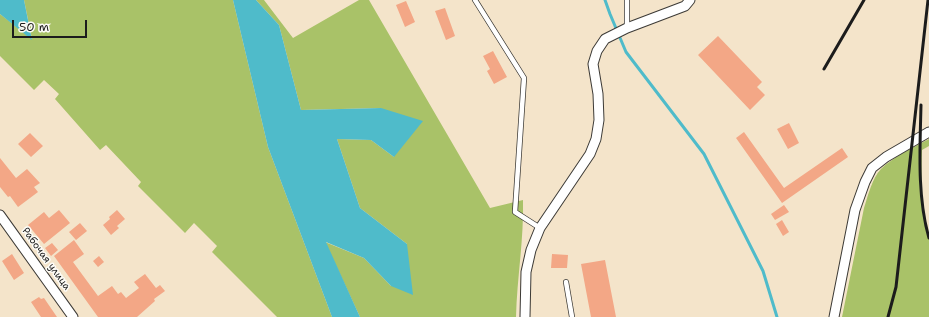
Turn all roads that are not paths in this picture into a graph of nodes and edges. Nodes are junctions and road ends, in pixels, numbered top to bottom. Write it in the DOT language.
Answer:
graph roads {
  1 [pos="475,0"];
  2 [pos="627,0"];
  3 [pos="690,0"];
  4 [pos="627,28"];
  5 [pos="929,132"];
  6 [pos="0,215"];
  7 [pos="540,228"];
  8 [pos="566,282"];
  9 [pos="73,317"];
  10 [pos="525,317"];
  11 [pos="572,317"];
  12 [pos="834,317"];
  1 -- 7 [label="lane"];
  2 -- 4 [label="lane"];
  3 -- 4 [label="street"];
  4 -- 7 [label="street"];
  5 -- 12 [label="street"];
  6 -- 9 [label="street, Рабочая улица"];
  7 -- 10 [label="street"];
  8 -- 11 [label="lane"];
}
